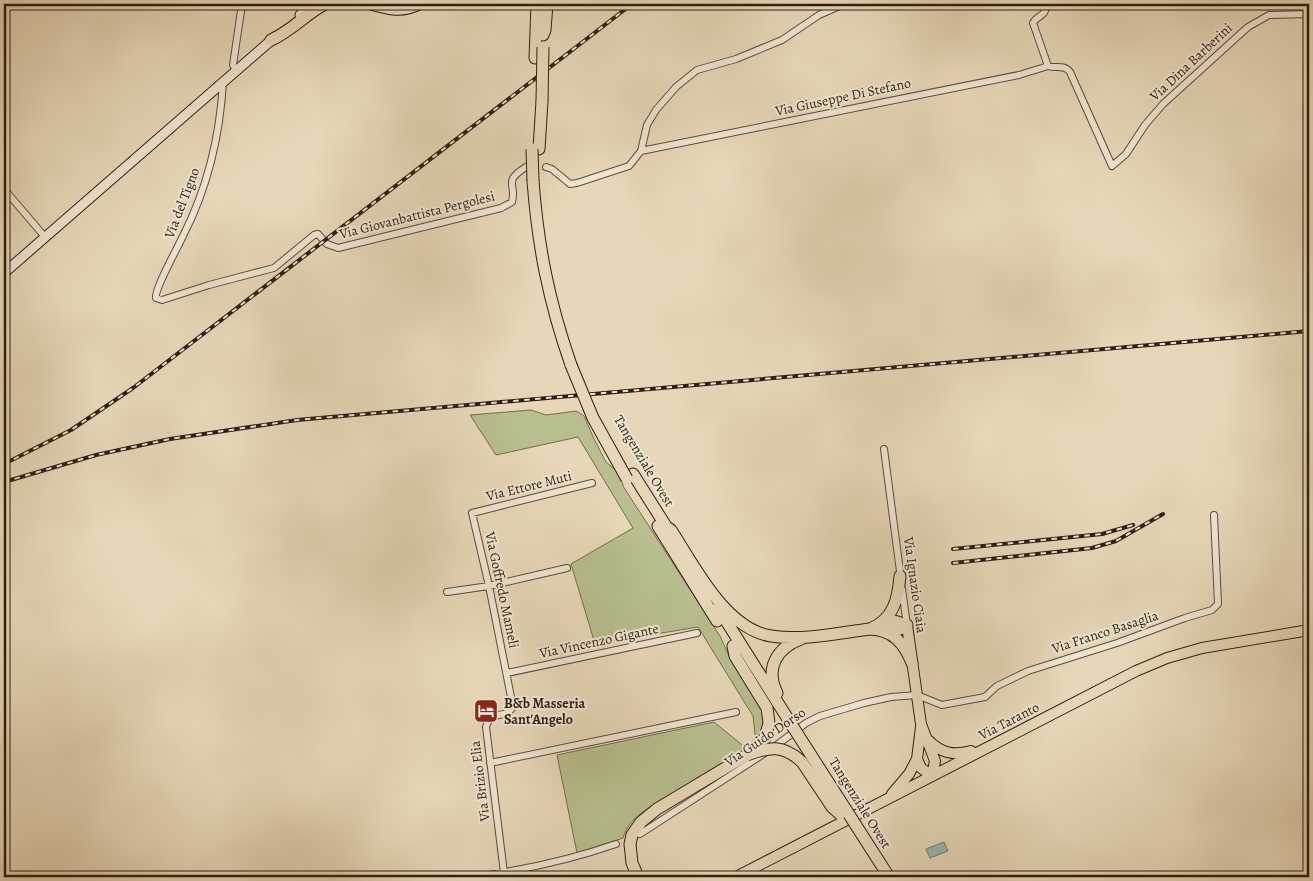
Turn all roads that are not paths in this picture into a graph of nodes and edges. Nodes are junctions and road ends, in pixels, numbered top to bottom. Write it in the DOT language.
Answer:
graph roads {
  1 [pos="242,4"];
  2 [pos="313,4"];
  3 [pos="325,4"];
  4 [pos="371,4"];
  5 [pos="419,4"];
  6 [pos="532,4"];
  7 [pos="537,4"];
  8 [pos="545,4"];
  9 [pos="844,4"];
  10 [pos="1045,4"];
  11 [pos="382,6"];
  12 [pos="1309,14"];
  13 [pos="271,40"];
  14 [pos="538,52"];
  15 [pos="1048,66"];
  16 [pos="236,70"];
  17 [pos="223,82"];
  18 [pos="641,151"];
  19 [pos="546,166"];
  20 [pos="526,167"];
  21 [pos="4,189"];
  22 [pos="45,237"];
  23 [pos="4,273"];
  24 [pos="156,298"];
  25 [pos="884,449"];
  26 [pos="630,477"];
  27 [pos="592,483"];
  28 [pos="472,513"];
  29 [pos="1214,515"];
  30 [pos="666,526"];
  31 [pos="567,568"];
  32 [pos="900,576"];
  33 [pos="489,586"];
  34 [pos="447,592"];
  35 [pos="907,624"];
  36 [pos="883,627"];
  37 [pos="1309,630"];
  38 [pos="697,633"];
  39 [pos="812,636"];
  40 [pos="733,646"];
  41 [pos="912,663"];
  42 [pos="507,673"];
  43 [pos="917,694"];
  44 [pos="736,712"];
  45 [pos="921,724"];
  46 [pos="792,728"];
  47 [pos="926,738"];
  48 [pos="989,747"];
  49 [pos="747,755"];
  50 [pos="917,759"];
  51 [pos="490,763"];
  52 [pos="932,776"];
  53 [pos="886,800"];
  54 [pos="840,814"];
  55 [pos="640,834"];
  56 [pos="616,844"];
  57 [pos="504,873"];
  58 [pos="520,874"];
  59 [pos="475,877"];
  60 [pos="638,877"];
  61 [pos="736,877"];
  62 [pos="880,877"];
  63 [pos="889,877"];
  1 -- 16 [label="street"];
  2 -- 13 [label="street"];
  3 -- 13 [label="highway"];
  4 -- 11 [label="highway"];
  5 -- 11 [label="highway"];
  6 -- 14 [label="highway"];
  7 -- 14 [label="highway, Tangenziale Ovest"];
  8 -- 14 [label="highway, Tangenziale Ovest"];
  9 -- 18 [label="street"];
  10 -- 15 [label="street"];
  12 -- 15 [label="street, Via Dina Barberini"];
  13 -- 16 [label="street"];
  14 -- 26 [label="highway, Tangenziale Ovest, bridge"];
  15 -- 18 [label="street, Via Giuseppe Di Stefano"];
  16 -- 17 [label="street"];
  17 -- 22 [label="street"];
  17 -- 24 [label="street, Via del Tigno"];
  18 -- 19 [label="street"];
  20 -- 24 [label="street, Via Giovanbattista Pergolesi"];
  21 -- 22 [label="street"];
  22 -- 23 [label="street"];
  25 -- 32 [label="street, Via Ignazio Ciaia"];
  26 -- 30 [label="highway, Tangenziale Ovest"];
  26 -- 40 [label="highway, Tangenziale Ovest"];
  27 -- 28 [label="street, Via Ettore Muti"];
  28 -- 33 [label="street, Via Goffredo Mameli"];
  29 -- 43 [label="street, Via Franco Basaglia"];
  30 -- 39 [label="highway"];
  30 -- 46 [label="highway, Tangenziale Ovest"];
  31 -- 33 [label="street"];
  32 -- 35 [label="street, Via Ignazio Ciaia"];
  32 -- 36 [label="highway"];
  33 -- 34 [label="street"];
  33 -- 42 [label="street, Via Goffredo Mameli"];
  35 -- 36 [label="highway"];
  35 -- 41 [label="main road, Via Ignazio Ciaia"];
  36 -- 39 [label="highway"];
  36 -- 41 [label="highway"];
  37 -- 48 [label="main road, Via Taranto"];
  38 -- 42 [label="street, Via Vincenzo Gigante"];
  39 -- 46 [label="highway"];
  40 -- 46 [label="highway, Tangenziale Ovest"];
  40 -- 49 [label="highway"];
  41 -- 43 [label="main road, Via Ignazio Ciaia"];
  42 -- 51 [label="street, Via Brizio Elia"];
  43 -- 45 [label="main road, Via Ignazio Ciaia"];
  43 -- 55 [label="street, Via Guido Dorso"];
  44 -- 51 [label="street"];
  45 -- 47 [label="main road, Via Ignazio Ciaia"];
  45 -- 50 [label="main road, Via Ignazio Ciaia"];
  46 -- 54 [label="highway, Tangenziale Ovest, bridge"];
  46 -- 63 [label="highway, Tangenziale Ovest, bridge"];
  47 -- 48 [label="main road"];
  47 -- 52 [label="main road, Via Ignazio Ciaia"];
  48 -- 52 [label="main road, Via Taranto"];
  49 -- 54 [label="highway, bridge"];
  49 -- 60 [label="highway"];
  50 -- 52 [label="main road"];
  50 -- 53 [label="main road, Via Ignazio Ciaia"];
  51 -- 57 [label="street, Via Brizio Elia"];
  52 -- 53 [label="main road, Via Taranto"];
  53 -- 61 [label="main road, Via Taranto"];
  54 -- 62 [label="highway, Tangenziale Ovest"];
  56 -- 58 [label="street"];
  57 -- 58 [label="street"];
  57 -- 59 [label="street"];
}
